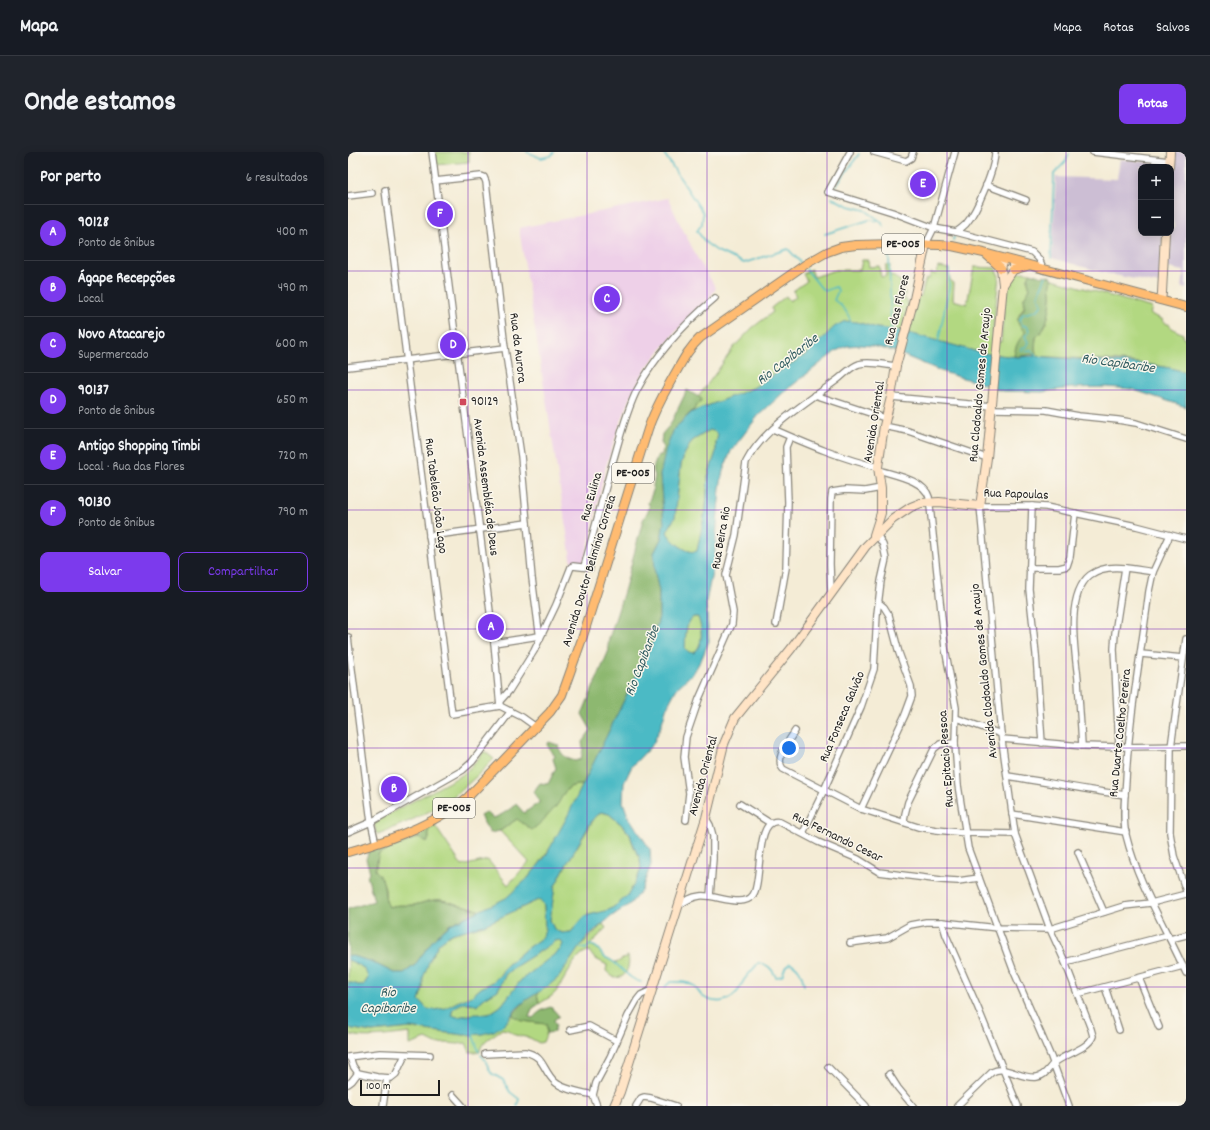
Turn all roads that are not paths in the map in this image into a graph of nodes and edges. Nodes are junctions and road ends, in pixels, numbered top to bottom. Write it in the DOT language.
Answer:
graph roads {
  1 [pos="432,152"];
  2 [pos="850,152"];
  3 [pos="874,152"];
  4 [pos="913,152"];
  5 [pos="955,152"];
  6 [pos="995,152"];
  7 [pos="1093,152"];
  8 [pos="1170,152"];
  9 [pos="1169,164"];
  10 [pos="435,181"];
  11 [pos="986,185"];
  12 [pos="385,190"];
  13 [pos="372,193"];
  14 [pos="348,196"];
  15 [pos="1026,200"];
  16 [pos="934,228"];
  17 [pos="956,232"];
  18 [pos="1165,236"];
  19 [pos="926,244"];
  20 [pos="984,253"];
  21 [pos="1004,259"];
  22 [pos="1013,266"];
  23 [pos="1001,268"];
  24 [pos="1044,270"];
  25 [pos="1002,289"];
  26 [pos="715,298"];
  27 [pos="1161,300"];
  28 [pos="1186,307"];
  29 [pos="506,348"];
  30 [pos="457,354"];
  31 [pos="406,361"];
  32 [pos="897,362"];
  33 [pos="348,367"];
  34 [pos="815,395"];
  35 [pos="891,397"];
  36 [pos="992,405"];
  37 [pos="885,422"];
  38 [pos="773,429"];
  39 [pos="790,436"];
  40 [pos="1186,439"];
  41 [pos="987,458"];
  42 [pos="879,468"];
  43 [pos="881,488"];
  44 [pos="929,502"];
  45 [pos="980,506"];
  46 [pos="1032,506"];
  47 [pos="880,513"];
  48 [pos="1075,513"];
  49 [pos="893,519"];
  50 [pos="527,524"];
  51 [pos="480,530"];
  52 [pos="875,535"];
  53 [pos="1170,535"];
  54 [pos="429,536"];
  55 [pos="1186,539"];
  56 [pos="1029,568"];
  57 [pos="1125,568"];
  58 [pos="1153,572"];
  59 [pos="831,595"];
  60 [pos="878,602"];
  61 [pos="776,624"];
  62 [pos="348,637"];
  63 [pos="540,638"];
  64 [pos="1186,640"];
  65 [pos="494,643"];
  66 [pos="1141,654"];
  67 [pos="1183,658"];
  68 [pos="500,704"];
  69 [pos="511,711"];
  70 [pos="956,718"];
  71 [pos="536,727"];
  72 [pos="795,731"];
  73 [pos="1002,736"];
  74 [pos="955,743"];
  75 [pos="1042,743"];
  76 [pos="1082,746"];
  77 [pos="1186,746"];
  78 [pos="1119,747"];
  79 [pos="1128,747"];
  80 [pos="1171,747"];
  81 [pos="1007,776"];
  82 [pos="824,790"];
  83 [pos="1125,795"];
  84 [pos="740,804"];
  85 [pos="861,809"];
  86 [pos="1012,814"];
  87 [pos="706,818"];
  88 [pos="686,820"];
  89 [pos="370,822"];
  90 [pos="904,822"];
  91 [pos="770,823"];
  92 [pos="348,832"];
  93 [pos="1126,832"];
  94 [pos="803,833"];
  95 [pos="966,833"];
  96 [pos="1015,834"];
  97 [pos="376,844"];
  98 [pos="348,852"];
  99 [pos="1078,852"];
  100 [pos="979,878"];
  101 [pos="1186,893"];
  102 [pos="710,896"];
  103 [pos="1151,903"];
  104 [pos="678,906"];
  105 [pos="1104,912"];
  106 [pos="942,922"];
  107 [pos="998,928"];
  108 [pos="1050,929"];
  109 [pos="1186,936"];
  110 [pos="1169,937"];
  111 [pos="850,943"];
  112 [pos="1065,962"];
  113 [pos="1183,966"];
  114 [pos="1186,973"];
  115 [pos="1139,978"];
  116 [pos="1105,987"];
  117 [pos="652,990"];
  118 [pos="1077,994"];
  119 [pos="1159,1027"];
  120 [pos="570,1030"];
  121 [pos="1119,1030"];
  122 [pos="617,1041"];
  123 [pos="485,1054"];
  124 [pos="405,1055"];
  125 [pos="430,1055"];
  126 [pos="349,1057"];
  127 [pos="1054,1063"];
  128 [pos="828,1067"];
  129 [pos="1002,1070"];
  130 [pos="358,1073"];
  131 [pos="889,1074"];
  132 [pos="387,1078"];
  133 [pos="348,1084"];
  134 [pos="453,1095"];
  135 [pos="593,1095"];
  136 [pos="959,1105"];
  137 [pos="383,1106"];
  138 [pos="463,1106"];
  139 [pos="597,1106"];
  140 [pos="614,1106"];
  141 [pos="636,1106"];
  142 [pos="676,1106"];
  143 [pos="866,1106"];
  144 [pos="913,1106"];
  145 [pos="1018,1106"];
  146 [pos="1069,1106"];
  1 -- 10 [label="street, Avenida Assembléia de Deus"];
  2 -- 16 [label="street"];
  3 -- 4 [label="street"];
  5 -- 16 [label="street, Rua das Flores"];
  6 -- 11 [label="street"];
  7 -- 9 [label="street"];
  8 -- 9 [label="street"];
  10 -- 29 [label="street, Rua da Aurora"];
  10 -- 30 [label="street, Avenida Assembléia de Deus"];
  11 -- 15 [label="street"];
  11 -- 17 [label="street"];
  12 -- 31 [label="street, Rua Tabeleão João Lago"];
  13 -- 14 [label="street"];
  16 -- 17 [label="street"];
  16 -- 19 [label="street, Rua das Flores"];
  17 -- 24 [label="street"];
  18 -- 27 [label="street"];
  19 -- 20 [label="main road, Avenida Doutor Belmínio Correia / PE-005"];
  19 -- 32 [label="street, Rua das Flores"];
  19 -- 71 [label="main road, Avenida Doutor Belmínio Correia / PE-005"];
  20 -- 21 [label="main road, Avenida Doutor Belmínio Correia / PE-005"];
  20 -- 23 [label="main road"];
  21 -- 22 [label="main road, PE-005"];
  21 -- 23 [label="street"];
  22 -- 24 [label="main road, PE-005"];
  22 -- 25 [label="street, Rua Clodoaldo Gomes de Araujo"];
  23 -- 25 [label="street"];
  24 -- 27 [label="main road, PE-005"];
  25 -- 36 [label="street, Rua Clodoaldo Gomes de Araujo"];
  26 -- 63 [label="street, Rua Eulina"];
  27 -- 28 [label="main road, PE-005"];
  29 -- 30 [label="street"];
  29 -- 50 [label="street, Rua da Aurora"];
  30 -- 31 [label="street"];
  30 -- 51 [label="street, Avenida Assembléia de Deus"];
  31 -- 33 [label="street"];
  31 -- 54 [label="street, Rua Tabeleão João Lago"];
  32 -- 34 [label="street, Rua Beira Rio"];
  32 -- 35 [label="street, Avenida Oriental"];
  34 -- 37 [label="street"];
  34 -- 38 [label="street, Rua Beira Rio"];
  35 -- 36 [label="street"];
  35 -- 37 [label="street, Avenida Oriental"];
  36 -- 40 [label="street"];
  36 -- 41 [label="street, Rua Clodoaldo Gomes de Araujo"];
  37 -- 41 [label="street"];
  37 -- 42 [label="street, Avenida Oriental"];
  38 -- 39 [label="street"];
  38 -- 88 [label="street, Rua Beira Rio"];
  39 -- 42 [label="street"];
  39 -- 61 [label="street"];
  41 -- 45 [label="street, Rua Clodoaldo Gomes de Araujo"];
  42 -- 43 [label="street, Avenida Oriental"];
  42 -- 44 [label="street"];
  43 -- 47 [label="street, Avenida Oriental"];
  43 -- 59 [label="street"];
  44 -- 45 [label="street, Rua Papoulas"];
  44 -- 49 [label="street, Rua Papoulas"];
  44 -- 70 [label="street, Rua Epitacio Pessoa"];
  45 -- 46 [label="street, Rua Papoulas"];
  45 -- 73 [label="street, Avenida Clodoaldo Gomes de Araujo"];
  46 -- 48 [label="street, Rua Papoulas"];
  46 -- 56 [label="street"];
  47 -- 49 [label="street"];
  47 -- 52 [label="street, Avenida Oriental"];
  48 -- 53 [label="street, Rua Papoulas"];
  48 -- 56 [label="street"];
  49 -- 52 [label="street, Rua Papoulas"];
  50 -- 51 [label="street"];
  50 -- 63 [label="street, Rua da Aurora"];
  51 -- 54 [label="street"];
  51 -- 65 [label="street, Avenida Assembléia de Deus"];
  52 -- 59 [label="street, Avenida Oriental"];
  52 -- 60 [label="street, Rua Fonseca Galvão"];
  53 -- 55 [label="street, Rua Papoulas"];
  53 -- 58 [label="street, Rua Duarte Coelho Pereira"];
  54 -- 68 [label="street, Rua Tabeleão João Lago"];
  56 -- 75 [label="street"];
  57 -- 58 [label="street"];
  57 -- 76 [label="street"];
  57 -- 78 [label="street"];
  58 -- 66 [label="street, Rua Duarte Coelho Pereira"];
  59 -- 87 [label="street, Avenida Oriental"];
  60 -- 82 [label="street, Rua Fonseca Galvão"];
  60 -- 85 [label="street"];
  62 -- 89 [label="street"];
  63 -- 65 [label="street"];
  63 -- 68 [label="street, Rua Eulina"];
  64 -- 67 [label="street"];
  65 -- 68 [label="street, Avenida Assembléia de Deus"];
  66 -- 67 [label="street"];
  66 -- 79 [label="street, Rua Duarte Coelho Pereira"];
  67 -- 80 [label="street"];
  68 -- 69 [label="street"];
  69 -- 71 [label="street"];
  69 -- 89 [label="street"];
  70 -- 73 [label="street"];
  70 -- 74 [label="street, Rua Epitacio Pessoa"];
  71 -- 97 [label="main road, Avenida Doutor Belmínio Correia / PE-005"];
  72 -- 82 [label="street"];
  73 -- 75 [label="street"];
  73 -- 81 [label="street, Avenida Clodoaldo Gomes de Araujo"];
  74 -- 90 [label="street"];
  74 -- 95 [label="street, Rua Epitacio Pessoa"];
  75 -- 76 [label="street"];
  76 -- 78 [label="street"];
  77 -- 80 [label="street"];
  78 -- 79 [label="street"];
  79 -- 80 [label="street"];
  79 -- 83 [label="street, Rua Duarte Coelho Pereira"];
  80 -- 101 [label="street"];
  81 -- 83 [label="street"];
  81 -- 86 [label="street, Avenida Clodoaldo Gomes de Araujo"];
  82 -- 85 [label="street"];
  82 -- 94 [label="street, Rua Fonseca Galvão"];
  83 -- 93 [label="street, Rua Duarte Coelho Pereira"];
  84 -- 91 [label="street"];
  85 -- 90 [label="street"];
  86 -- 93 [label="street"];
  86 -- 96 [label="street, Avenida Clodoaldo Gomes de Araujo"];
  87 -- 102 [label="street"];
  87 -- 104 [label="street, Avenida Oriental"];
  89 -- 92 [label="street"];
  89 -- 97 [label="street"];
  90 -- 95 [label="street"];
  91 -- 94 [label="street, Rua Fernando Cesar"];
  91 -- 102 [label="street"];
  93 -- 103 [label="street, Rua Duarte Coelho Pereira"];
  94 -- 100 [label="street, Rua Fernando Cesar"];
  95 -- 96 [label="street"];
  95 -- 100 [label="street, Rua Epitacio Pessoa"];
  96 -- 108 [label="street, Avenida Clodoaldo Gomes de Araujo"];
  97 -- 98 [label="main road, Avenida Doutor Belmínio Correia / PE-005"];
  99 -- 105 [label="street"];
  100 -- 107 [label="street, Rua Epitacio Pessoa"];
  101 -- 103 [label="street"];
  102 -- 104 [label="street"];
  103 -- 105 [label="street"];
  103 -- 110 [label="street, Rua Duarte Coelho Pereira"];
  104 -- 117 [label="street, Avenida Oriental"];
  105 -- 108 [label="street"];
  106 -- 107 [label="street"];
  106 -- 111 [label="street"];
  106 -- 129 [label="street"];
  107 -- 108 [label="street"];
  107 -- 127 [label="street, Rua Epitacio Pessoa"];
  108 -- 112 [label="street, Avenida Clodoaldo Gomes de Araujo"];
  109 -- 110 [label="street"];
  110 -- 112 [label="street"];
  110 -- 113 [label="street, Rua Duarte Coelho Pereira"];
  112 -- 118 [label="street, Avenida Clodoaldo Gomes de Araujo"];
  113 -- 114 [label="street, Rua Duarte Coelho Pereira"];
  113 -- 115 [label="street"];
  115 -- 116 [label="street"];
  115 -- 119 [label="street"];
  116 -- 118 [label="street"];
  116 -- 121 [label="street"];
  117 -- 122 [label="street"];
  117 -- 140 [label="street, Avenida Oriental"];
  118 -- 127 [label="street, Avenida Clodoaldo Gomes de Araujo"];
  120 -- 122 [label="street"];
  122 -- 135 [label="street"];
  123 -- 135 [label="street"];
  124 -- 125 [label="street"];
  124 -- 126 [label="street"];
  124 -- 132 [label="street"];
  126 -- 130 [label="street"];
  127 -- 129 [label="street"];
  127 -- 146 [label="street, Rua Epitacio Pessoa"];
  128 -- 143 [label="street"];
  129 -- 136 [label="street"];
  129 -- 145 [label="street"];
  130 -- 132 [label="street"];
  130 -- 133 [label="street"];
  131 -- 144 [label="street"];
  132 -- 137 [label="street"];
  134 -- 138 [label="street"];
  135 -- 139 [label="street"];
  141 -- 142 [label="street"];
}
